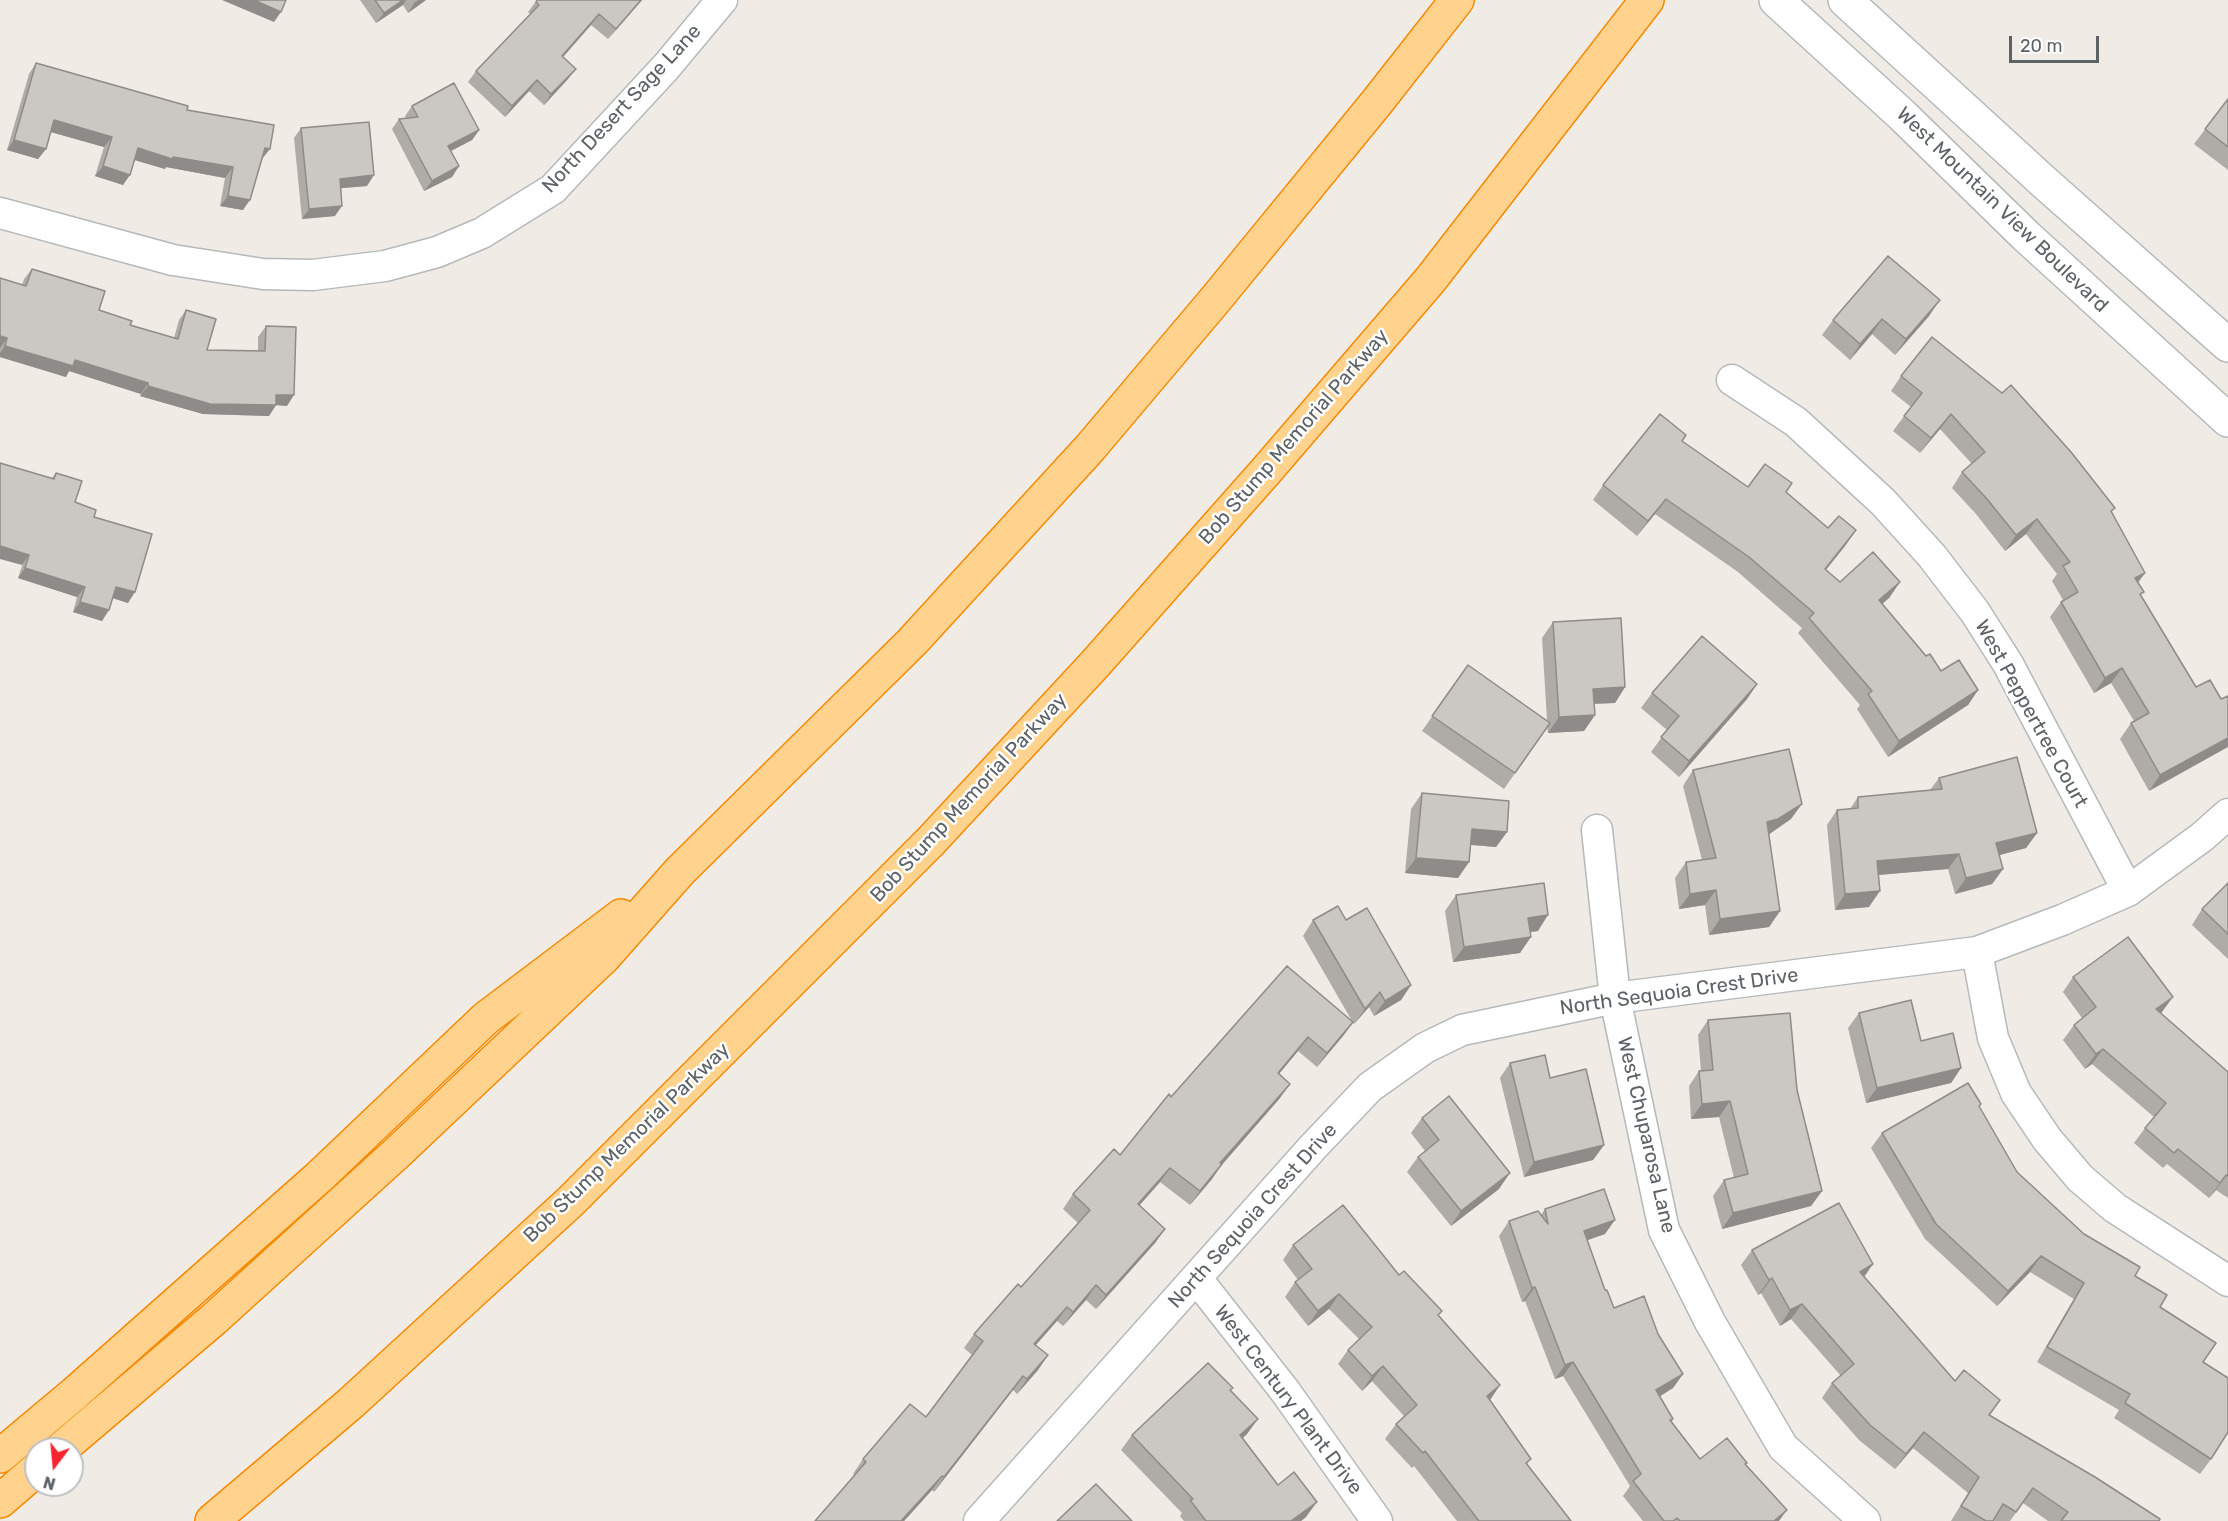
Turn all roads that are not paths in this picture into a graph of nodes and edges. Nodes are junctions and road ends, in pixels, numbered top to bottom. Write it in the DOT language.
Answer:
graph roads {
  1 [pos="722,0"];
  2 [pos="1457,0"];
  3 [pos="1647,0"];
  4 [pos="1776,0"];
  5 [pos="1845,0"];
  6 [pos="0,213"];
  7 [pos="2228,345"];
  8 [pos="1732,380"];
  9 [pos="2228,420"];
  10 [pos="2228,814"];
  11 [pos="1597,830"];
  12 [pos="680,871"];
  13 [pos="2128,891"];
  14 [pos="1977,952"];
  15 [pos="1615,998"];
  16 [pos="1197,1279"];
  17 [pos="2228,1281"];
  18 [pos="351,1404"];
  19 [pos="75,1437"];
  20 [pos="0,1456"];
  21 [pos="24,1480"];
  22 [pos="0,1501"];
  23 [pos="212,1521"];
  24 [pos="236,1521"];
  25 [pos="980,1521"];
  26 [pos="1377,1521"];
  27 [pos="1865,1521"];
  1 -- 6 [label="street, North Desert Sage Lane"];
  2 -- 12 [label="highway"];
  3 -- 18 [label="highway, Bob Stump Memorial Parkway"];
  4 -- 9 [label="street, West Mountain View Boulevard"];
  5 -- 7 [label="street"];
  8 -- 13 [label="street, West Peppertree Court"];
  10 -- 13 [label="street, North Sequoia Crest Drive"];
  11 -- 15 [label="street, West Chuparosa Lane"];
  12 -- 19 [label="highway"];
  12 -- 20 [label="highway"];
  13 -- 14 [label="street, North Sequoia Crest Drive"];
  14 -- 15 [label="street, North Sequoia Crest Drive"];
  14 -- 17 [label="street"];
  15 -- 16 [label="street, North Sequoia Crest Drive"];
  15 -- 27 [label="street, West Chuparosa Lane"];
  16 -- 25 [label="street, North Sequoia Crest Drive"];
  16 -- 26 [label="street, West Century Plant Drive"];
  18 -- 23 [label="highway, Bob Stump Memorial Parkway"];
  18 -- 24 [label="highway"];
  21 -- 22 [label="highway"];
}
